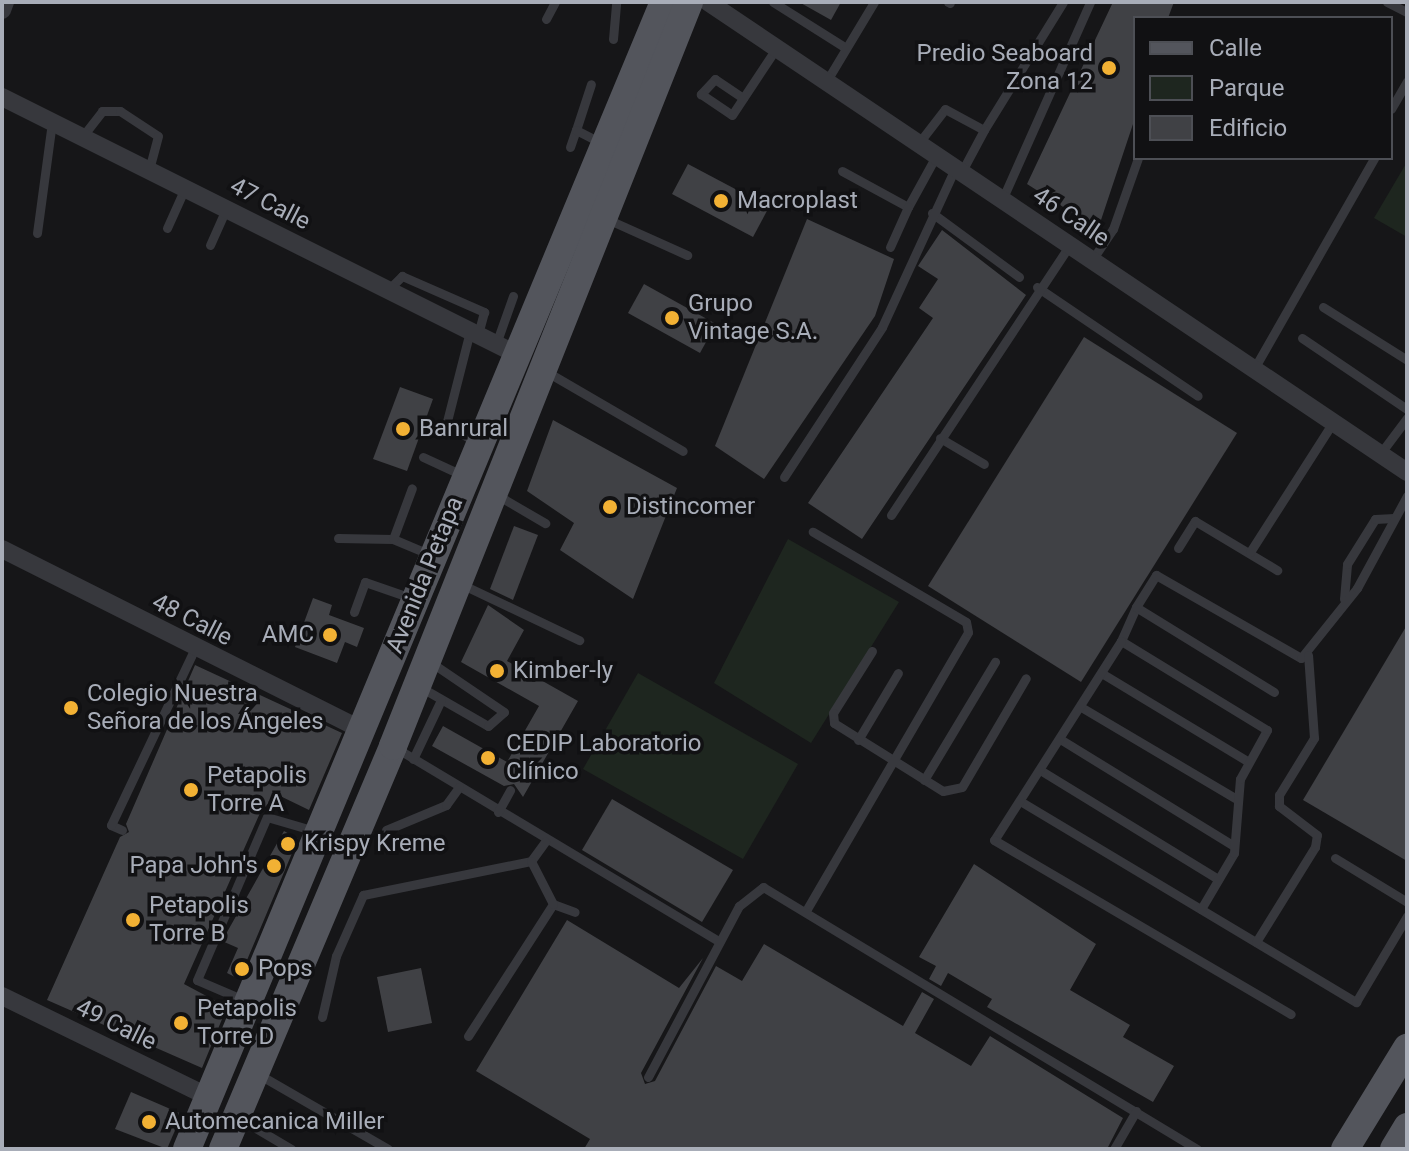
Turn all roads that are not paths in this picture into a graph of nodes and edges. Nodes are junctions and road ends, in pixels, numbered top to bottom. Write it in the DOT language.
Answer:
graph roads {
  1 [pos="5,2"];
  2 [pos="555,2"];
  3 [pos="616,2"];
  4 [pos="664,2"];
  5 [pos="689,2"];
  6 [pos="708,2"];
  7 [pos="773,2"];
  8 [pos="874,2"];
  9 [pos="1063,2"];
  10 [pos="1090,2"];
  11 [pos="1387,2"];
  12 [pos="2,10"];
  13 [pos="1407,12"];
  14 [pos="546,19"];
  15 [pos="613,39"];
  16 [pos="846,48"];
  17 [pos="775,50"];
  18 [pos="1407,81"];
  19 [pos="826,82"];
  20 [pos="591,84"];
  21 [pos="2,97"];
  22 [pos="743,98"];
  23 [pos="1393,106"];
  24 [pos="52,122"];
  25 [pos="576,130"];
  26 [pos="984,130"];
  27 [pos="82,137"];
  28 [pos="604,144"];
  29 [pos="918,144"];
  30 [pos="570,147"];
  31 [pos="936,156"];
  32 [pos="1137,160"];
  33 [pos="1373,160"];
  34 [pos="149,170"];
  35 [pos="958,170"];
  36 [pos="842,171"];
  37 [pos="185,188"];
  38 [pos="1002,200"];
  39 [pos="908,207"];
  40 [pos="226,209"];
  41 [pos="932,213"];
  42 [pos="604,218"];
  43 [pos="167,228"];
  44 [pos="37,233"];
  45 [pos="210,245"];
  46 [pos="1070,245"];
  47 [pos="890,247"];
  48 [pos="687,255"];
  49 [pos="1092,260"];
  50 [pos="1019,277"];
  51 [pos="1037,287"];
  52 [pos="513,296"];
  53 [pos="1323,307"];
  54 [pos="474,333"];
  55 [pos="1302,338"];
  56 [pos="506,349"];
  57 [pos="1407,360"];
  58 [pos="1255,367"];
  59 [pos="544,371"];
  60 [pos="1198,396"];
  61 [pos="1407,409"];
  62 [pos="1407,418"];
  63 [pos="1333,422"];
  64 [pos="940,438"];
  65 [pos="480,443"];
  66 [pos="683,451"];
  67 [pos="1380,454"];
  68 [pos="423,457"];
  69 [pos="984,464"];
  70 [pos="1407,472"];
  71 [pos="466,476"];
  72 [pos="784,477"];
  73 [pos="412,488"];
  74 [pos="495,493"];
  75 [pos="1407,496"];
  76 [pos="891,515"];
  77 [pos="1394,518"];
  78 [pos="545,523"];
  79 [pos="813,532"];
  80 [pos="338,538"];
  81 [pos="393,539"];
  82 [pos="1178,548"];
  83 [pos="2,549"];
  84 [pos="1250,552"];
  85 [pos="433,556"];
  86 [pos="1277,570"];
  87 [pos="458,583"];
  88 [pos="416,599"];
  89 [pos="1344,599"];
  90 [pos="1136,607"];
  91 [pos="354,612"];
  92 [pos="579,640"];
  93 [pos="1121,641"];
  94 [pos="194,650"];
  95 [pos="872,651"];
  96 [pos="1308,655"];
  97 [pos="995,662"];
  98 [pos="422,671"];
  99 [pos="898,673"];
  100 [pos="1103,674"];
  101 [pos="1026,678"];
  102 [pos="1274,692"];
  103 [pos="441,700"];
  104 [pos="1081,707"];
  105 [pos="362,730"];
  106 [pos="1060,739"];
  107 [pos="858,740"];
  108 [pos="403,752"];
  109 [pos="891,762"];
  110 [pos="1249,762"];
  111 [pos="1040,770"];
  112 [pos="924,780"];
  113 [pos="459,787"];
  114 [pos="510,790"];
  115 [pos="1235,798"];
  116 [pos="1020,801"];
  117 [pos="498,812"];
  118 [pos="122,830"];
  119 [pos="386,830"];
  120 [pos="318,832"];
  121 [pos="545,842"];
  122 [pos="1234,846"];
  123 [pos="1335,858"];
  124 [pos="531,861"];
  125 [pos="1218,879"];
  126 [pos="1407,902"];
  127 [pos="553,904"];
  128 [pos="807,909"];
  129 [pos="1201,909"];
  130 [pos="575,912"];
  131 [pos="1407,916"];
  132 [pos="719,941"];
  133 [pos="1256,942"];
  134 [pos="2,996"];
  135 [pos="247,1002"];
  136 [pos="1291,1014"];
  137 [pos="322,1017"];
  138 [pos="468,1036"];
  139 [pos="1407,1048"];
  140 [pos="255,1072"];
  141 [pos="648,1077"];
  142 [pos="209,1097"];
  143 [pos="1136,1111"];
  144 [pos="236,1116"];
  145 [pos="1407,1127"];
  146 [pos="187,1149"];
  147 [pos="223,1149"];
  148 [pos="291,1149"];
  149 [pos="388,1149"];
  150 [pos="1114,1149"];
  151 [pos="1197,1149"];
  152 [pos="1345,1149"];
  153 [pos="1394,1149"];
  1 -- 12 [label="street"];
  2 -- 14 [label="lane"];
  3 -- 15 [label="lane"];
  4 -- 28 [label="main road, Avenida Petapa"];
  5 -- 42 [label="main road, Avenida Petapa"];
  6 -- 17 [label="street, 46 Calle"];
  7 -- 16 [label="lane"];
  8 -- 16 [label="lane"];
  9 -- 26 [label="lane"];
  10 -- 38 [label="lane"];
  11 -- 13 [label="lane"];
  16 -- 19 [label="lane"];
  17 -- 19 [label="street, 46 Calle"];
  17 -- 22 [label="lane"];
  18 -- 23 [label="lane"];
  19 -- 29 [label="street, 46 Calle"];
  20 -- 25 [label="lane"];
  21 -- 24 [label="street, 47 Calle"];
  22 -- 22 [label="lane"];
  24 -- 27 [label="street, 47 Calle"];
  24 -- 44 [label="lane"];
  25 -- 28 [label="lane"];
  25 -- 30 [label="lane"];
  26 -- 29 [label="lane"];
  26 -- 35 [label="lane"];
  27 -- 34 [label="street, 47 Calle"];
  27 -- 34 [label="lane"];
  28 -- 56 [label="main road, Avenida Petapa"];
  29 -- 31 [label="street, 46 Calle"];
  31 -- 35 [label="street, 46 Calle"];
  31 -- 39 [label="lane"];
  32 -- 49 [label="lane"];
  33 -- 58 [label="lane"];
  34 -- 37 [label="street, 47 Calle"];
  35 -- 38 [label="street, 46 Calle"];
  35 -- 41 [label="lane"];
  36 -- 39 [label="lane"];
  37 -- 40 [label="street, 47 Calle"];
  37 -- 43 [label="lane"];
  38 -- 46 [label="street, 46 Calle"];
  39 -- 47 [label="lane"];
  40 -- 45 [label="lane"];
  40 -- 54 [label="street, 47 Calle"];
  41 -- 50 [label="lane"];
  41 -- 72 [label="lane"];
  42 -- 48 [label="lane"];
  42 -- 59 [label="main road, Avenida Petapa"];
  46 -- 49 [label="street, 46 Calle"];
  46 -- 51 [label="lane"];
  49 -- 58 [label="street, 46 Calle"];
  51 -- 60 [label="lane"];
  51 -- 64 [label="lane"];
  52 -- 56 [label="lane"];
  53 -- 57 [label="lane"];
  54 -- 56 [label="street, 47 Calle"];
  54 -- 65 [label="lane"];
  55 -- 61 [label="lane"];
  56 -- 65 [label="main road, Avenida Petapa"];
  58 -- 63 [label="street, 46 Calle"];
  59 -- 66 [label="lane"];
  59 -- 74 [label="main road, Avenida Petapa"];
  62 -- 67 [label="lane"];
  63 -- 67 [label="street, 46 Calle"];
  63 -- 84 [label="lane"];
  64 -- 69 [label="lane"];
  64 -- 76 [label="lane"];
  65 -- 71 [label="main road, Avenida Petapa"];
  67 -- 70 [label="street, 46 Calle"];
  68 -- 71 [label="lane"];
  71 -- 85 [label="main road, Avenida Petapa"];
  73 -- 81 [label="lane"];
  74 -- 78 [label="lane"];
  74 -- 87 [label="main road, Avenida Petapa"];
  75 -- 77 [label="lane"];
  77 -- 89 [label="lane"];
  77 -- 89 [label="lane"];
  79 -- 109 [label="lane"];
  80 -- 81 [label="lane"];
  81 -- 85 [label="lane"];
  82 -- 84 [label="lane"];
  83 -- 94 [label="street, 48 Calle"];
  84 -- 86 [label="lane"];
  85 -- 88 [label="main road, Avenida Petapa"];
  87 -- 92 [label="lane"];
  87 -- 98 [label="main road, Avenida Petapa"];
  88 -- 91 [label="lane"];
  88 -- 105 [label="main road, Avenida Petapa"];
  89 -- 96 [label="lane"];
  90 -- 93 [label="lane"];
  90 -- 96 [label="lane"];
  90 -- 102 [label="lane"];
  93 -- 100 [label="lane"];
  93 -- 110 [label="lane"];
  94 -- 105 [label="street, 48 Calle"];
  94 -- 118 [label="lane"];
  95 -- 107 [label="lane"];
  96 -- 133 [label="lane"];
  97 -- 112 [label="lane"];
  98 -- 103 [label="lane"];
  98 -- 103 [label="lane"];
  98 -- 108 [label="main road, Avenida Petapa"];
  99 -- 107 [label="lane"];
  100 -- 104 [label="lane"];
  100 -- 110 [label="lane"];
  101 -- 112 [label="lane"];
  103 -- 108 [label="lane"];
  104 -- 106 [label="lane"];
  104 -- 115 [label="lane"];
  105 -- 108 [label="main road"];
  105 -- 120 [label="main road, Avenida Petapa"];
  106 -- 111 [label="lane"];
  106 -- 122 [label="lane"];
  107 -- 109 [label="lane"];
  108 -- 113 [label="lane"];
  108 -- 140 [label="main road, Avenida Petapa"];
  109 -- 112 [label="lane"];
  109 -- 128 [label="lane"];
  110 -- 115 [label="lane"];
  111 -- 116 [label="lane"];
  111 -- 125 [label="lane"];
  113 -- 117 [label="lane"];
  113 -- 119 [label="lane"];
  114 -- 117 [label="lane"];
  115 -- 122 [label="lane"];
  116 -- 129 [label="lane"];
  116 -- 136 [label="lane"];
  117 -- 121 [label="lane"];
  120 -- 135 [label="main road, Avenida Petapa"];
  120 -- 135 [label="lane"];
  121 -- 124 [label="lane"];
  121 -- 132 [label="lane"];
  122 -- 125 [label="lane"];
  123 -- 126 [label="lane"];
  124 -- 127 [label="lane"];
  124 -- 137 [label="lane"];
  125 -- 129 [label="lane"];
  127 -- 130 [label="lane"];
  127 -- 138 [label="lane"];
  128 -- 132 [label="lane"];
  128 -- 143 [label="lane"];
  129 -- 133 [label="lane"];
  131 -- 133 [label="lane"];
  132 -- 141 [label="lane"];
  134 -- 142 [label="street, 49 Calle"];
  135 -- 142 [label="main road, Avenida Petapa"];
  139 -- 152 [label="main road"];
  140 -- 144 [label="main road, Avenida Petapa"];
  140 -- 149 [label="lane"];
  142 -- 146 [label="main road, Avenida Petapa"];
  143 -- 150 [label="lane"];
  143 -- 151 [label="lane"];
  144 -- 147 [label="main road, Avenida Petapa"];
  144 -- 148 [label="lane"];
  145 -- 153 [label="main road"];
}
